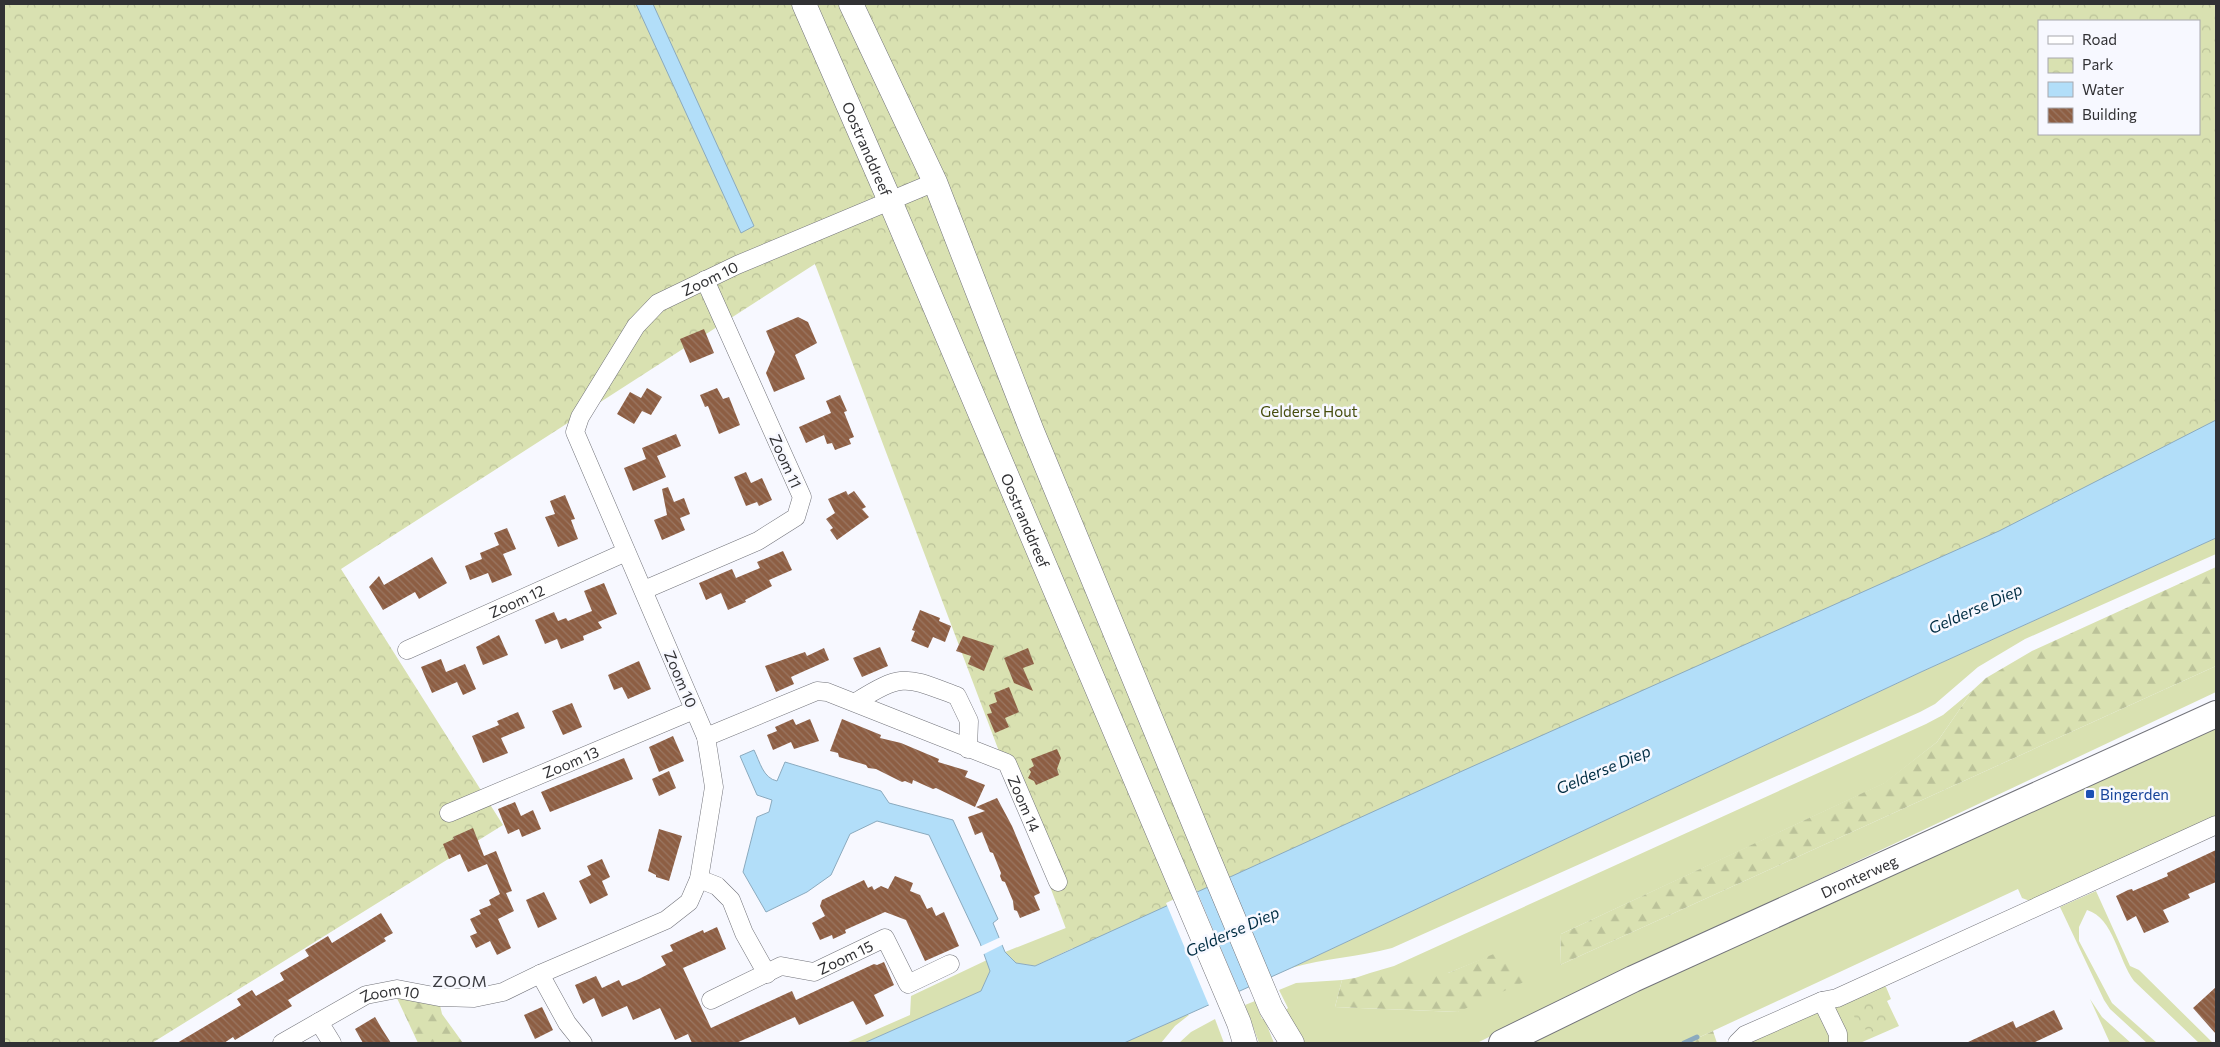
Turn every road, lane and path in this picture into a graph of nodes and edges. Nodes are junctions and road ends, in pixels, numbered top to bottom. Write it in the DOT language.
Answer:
graph roads {
  1 [pos="804,4"];
  2 [pos="851,4"];
  3 [pos="935,182"];
  4 [pos="890,201"];
  5 [pos="705,280"];
  6 [pos="626,552"];
  7 [pos="644,590"];
  8 [pos="407,650"];
  9 [pos="856,702"];
  10 [pos="694,710"];
  11 [pos="2216,714"];
  12 [pos="706,737"];
  13 [pos="968,749"];
  14 [pos="449,813"];
  15 [pos="2216,825"];
  16 [pos="699,879"];
  17 [pos="1058,882"];
  18 [pos="950,964"];
  19 [pos="540,974"];
  20 [pos="767,974"];
  21 [pos="711,1000"];
  22 [pos="1822,1001"];
  23 [pos="1273,1013"];
  24 [pos="318,1022"];
  25 [pos="1244,1037"];
  26 [pos="282,1043"];
  27 [pos="332,1043"];
  28 [pos="583,1043"];
  29 [pos="1280,1043"];
  30 [pos="1292,1043"];
  31 [pos="1502,1043"];
  32 [pos="1737,1043"];
  33 [pos="1838,1043"];
  1 -- 4 [label="main road, Oostranddreef"];
  2 -- 3 [label="main road"];
  3 -- 4 [label="street"];
  3 -- 23 [label="main road"];
  4 -- 5 [label="street, Zoom 10"];
  4 -- 25 [label="main road, Oostranddreef"];
  5 -- 6 [label="street, Zoom 10"];
  5 -- 7 [label="street, Zoom 11"];
  6 -- 7 [label="street, Zoom 10"];
  6 -- 8 [label="street, Zoom 12"];
  7 -- 10 [label="street, Zoom 10"];
  9 -- 12 [label="street, Zoom 14"];
  9 -- 13 [label="street, Zoom 14"];
  9 -- 13 [label="street"];
  10 -- 12 [label="street, Zoom 10"];
  10 -- 14 [label="street, Zoom 13"];
  11 -- 31 [label="main road, Dronterweg"];
  12 -- 16 [label="street, Zoom 10"];
  13 -- 17 [label="street, Zoom 14"];
  15 -- 22 [label="street"];
  16 -- 19 [label="street, Zoom 10"];
  16 -- 20 [label="street"];
  18 -- 20 [label="street, Zoom 15"];
  19 -- 24 [label="street, Zoom 10"];
  19 -- 28 [label="street"];
  20 -- 21 [label="street, Zoom 15"];
  22 -- 32 [label="street"];
  22 -- 33 [label="street"];
  23 -- 29 [label="main road"];
  23 -- 30 [label="main road"];
  24 -- 26 [label="street, Zoom 10"];
  24 -- 27 [label="street"];
}
